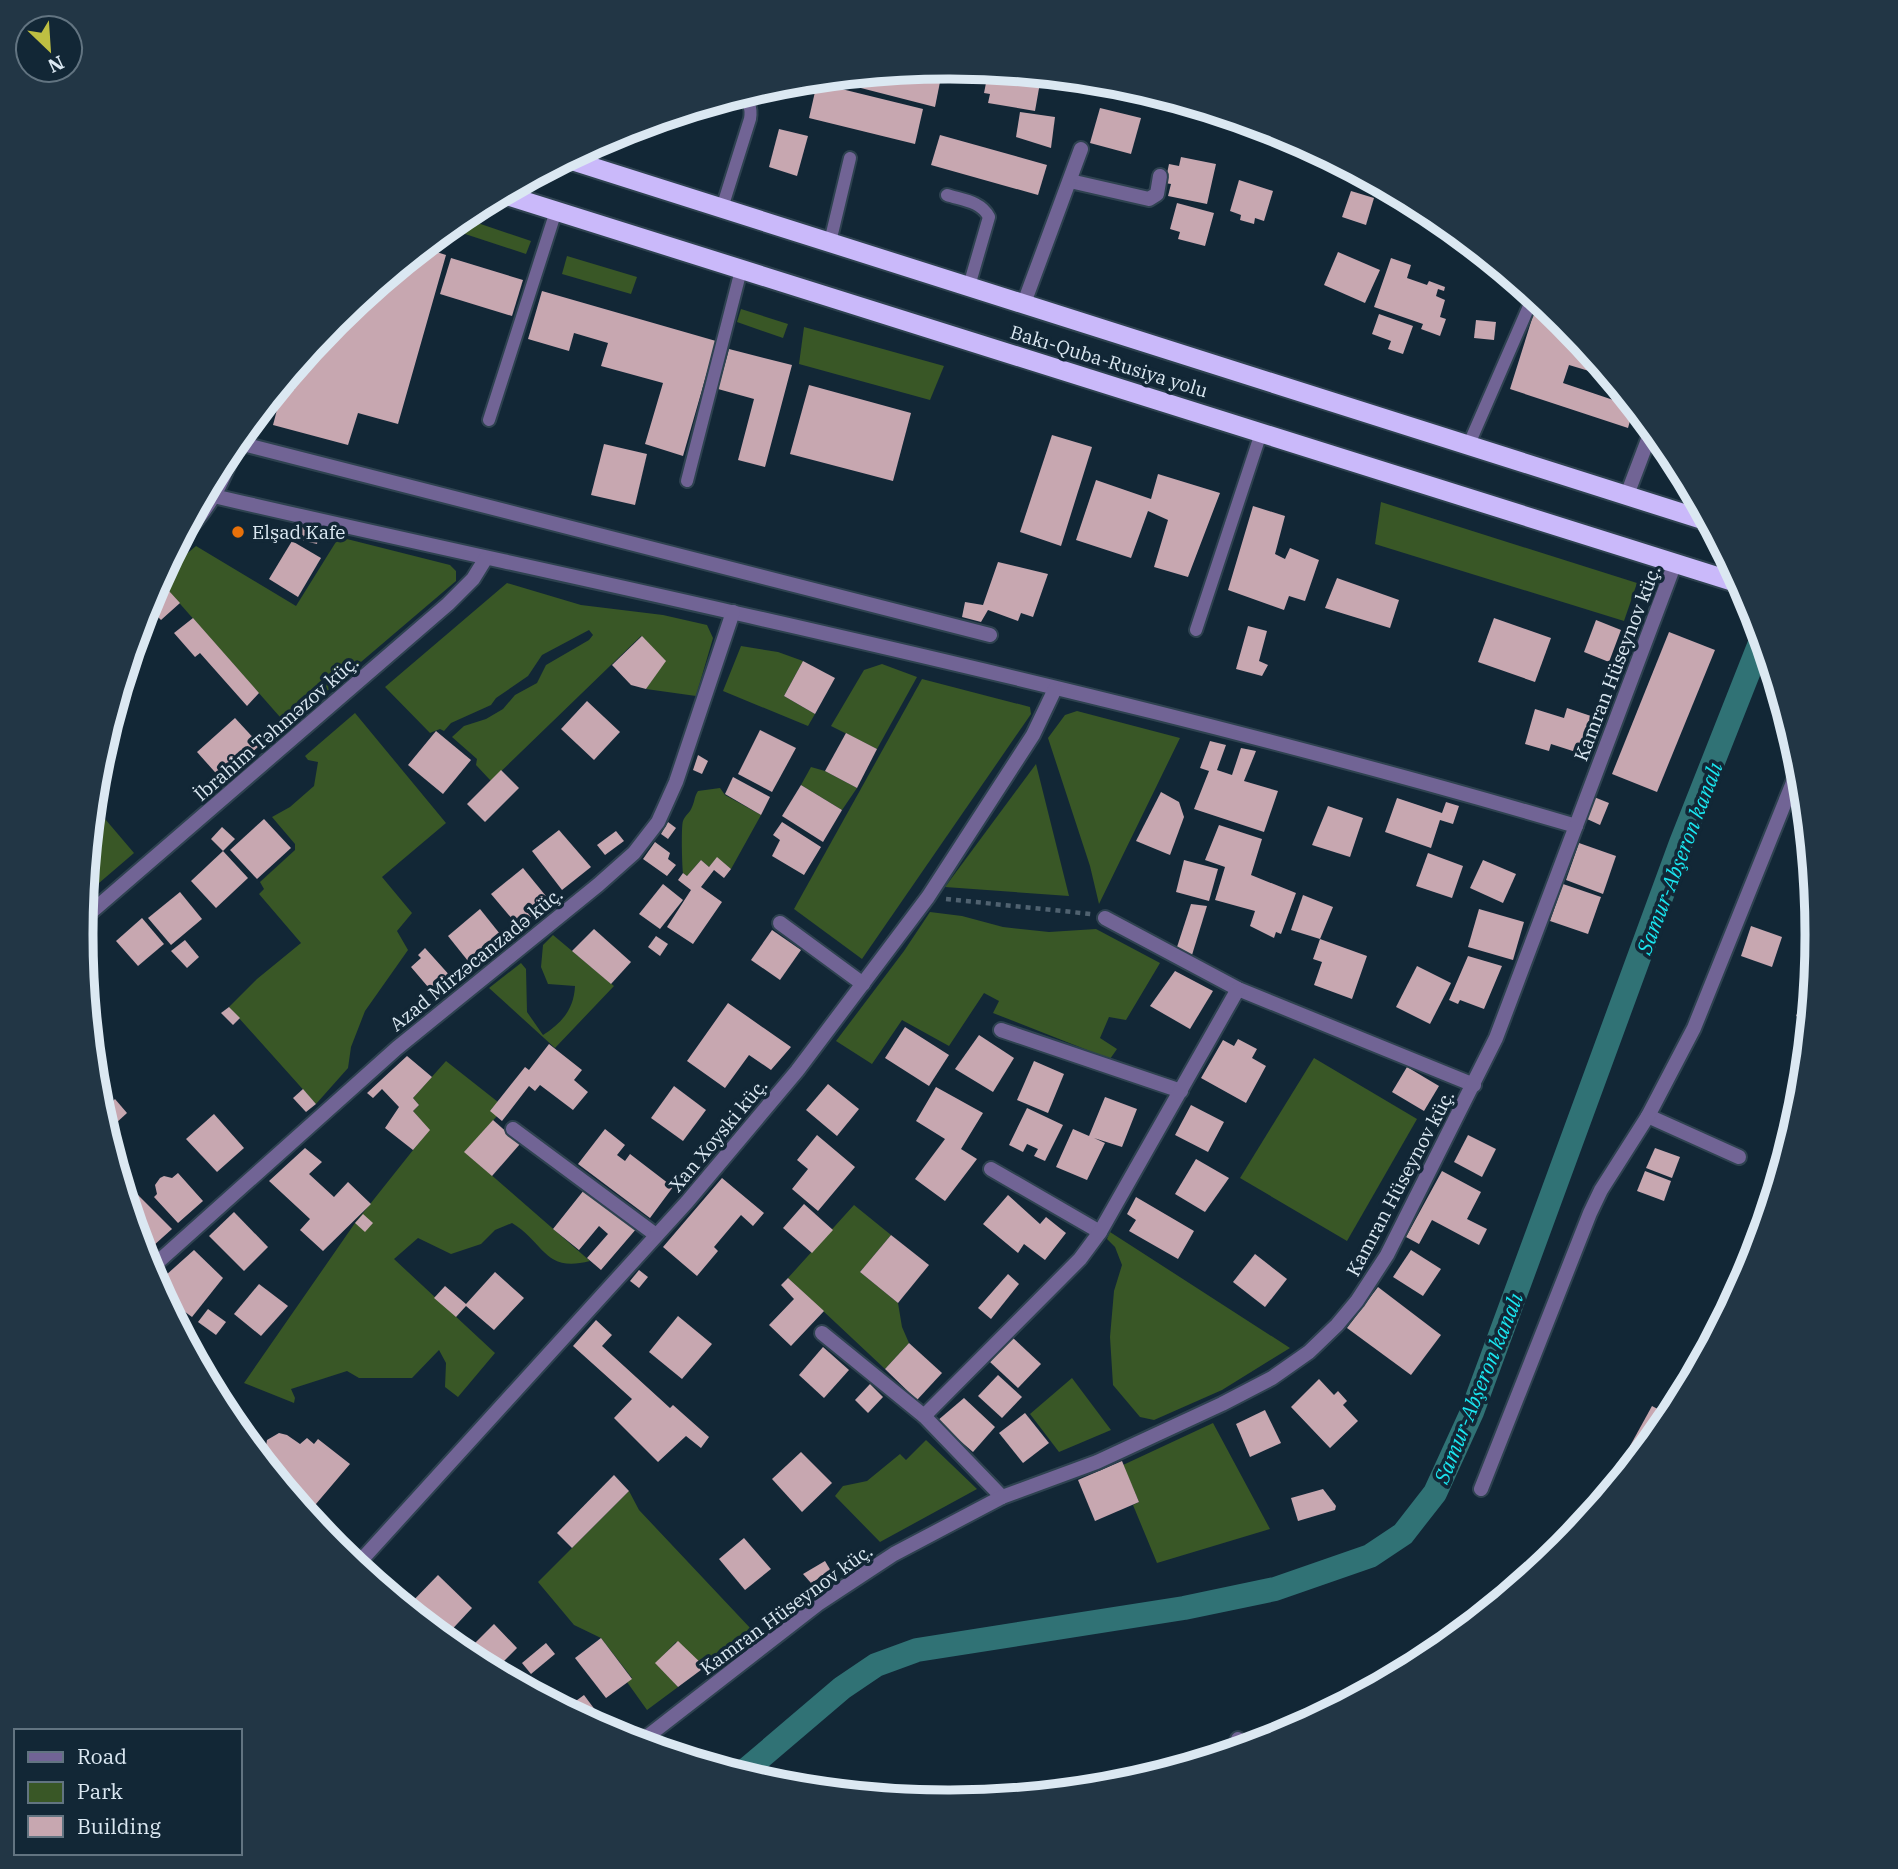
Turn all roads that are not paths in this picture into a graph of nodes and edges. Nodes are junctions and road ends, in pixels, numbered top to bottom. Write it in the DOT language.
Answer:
graph roads {
  1 [pos="748,103"];
  2 [pos="1081,149"];
  3 [pos="850,158"];
  4 [pos="580,163"];
  5 [pos="1160,177"];
  6 [pos="1070,181"];
  7 [pos="947,195"];
  8 [pos="514,198"];
  9 [pos="722,208"];
  10 [pos="556,211"];
  11 [pos="830,242"];
  12 [pos="741,270"];
  13 [pos="969,286"];
  14 [pos="1024,303"];
  15 [pos="1529,306"];
  16 [pos="489,420"];
  17 [pos="1261,433"];
  18 [pos="1647,440"];
  19 [pos="248,444"];
  20 [pos="1469,444"];
  21 [pos="687,481"];
  22 [pos="1626,495"];
  23 [pos="215,496"];
  24 [pos="1695,517"];
  25 [pos="486,558"];
  26 [pos="1675,562"];
  27 [pos="1727,580"];
  28 [pos="733,612"];
  29 [pos="1196,630"];
  30 [pos="990,635"];
  31 [pos="1055,689"];
  32 [pos="1791,787"];
  33 [pos="1576,826"];
  34 [pos="94,910"];
  35 [pos="1105,918"];
  36 [pos="780,923"];
  37 [pos="863,984"];
  38 [pos="1238,989"];
  39 [pos="1001,1030"];
  40 [pos="1475,1085"];
  41 [pos="1181,1091"];
  42 [pos="1648,1116"];
  43 [pos="513,1129"];
  44 [pos="1739,1157"];
  45 [pos="990,1170"];
  46 [pos="1100,1232"];
  47 [pos="656,1236"];
  48 [pos="158,1262"];
  49 [pos="822,1333"];
  50 [pos="924,1416"];
  51 [pos="1481,1489"];
  52 [pos="1002,1497"];
  53 [pos="363,1558"];
  54 [pos="649,1735"];
  1 -- 9 [label="lane"];
  2 -- 6 [label="street"];
  3 -- 11 [label="lane"];
  4 -- 9 [label="highway, Bakı-Quba-Rusiya yolu"];
  5 -- 6 [label="street"];
  6 -- 14 [label="street"];
  7 -- 13 [label="lane"];
  8 -- 10 [label="highway, Bakı-Quba-Rusiya yolu"];
  9 -- 11 [label="highway, Bakı-Quba-Rusiya yolu"];
  10 -- 12 [label="highway, Bakı-Quba-Rusiya yolu"];
  10 -- 16 [label="lane"];
  11 -- 13 [label="highway, Bakı-Quba-Rusiya yolu"];
  12 -- 17 [label="highway, Bakı-Quba-Rusiya yolu"];
  12 -- 21 [label="lane"];
  13 -- 14 [label="highway, Bakı-Quba-Rusiya yolu"];
  14 -- 20 [label="highway, Bakı-Quba-Rusiya yolu"];
  15 -- 20 [label="lane"];
  17 -- 26 [label="highway, Bakı-Quba-Rusiya yolu"];
  17 -- 29 [label="lane"];
  18 -- 22 [label="street"];
  19 -- 30 [label="street"];
  20 -- 22 [label="highway, Bakı-Quba-Rusiya yolu"];
  22 -- 24 [label="highway, Bakı-Quba-Rusiya yolu"];
  23 -- 25 [label="street"];
  25 -- 28 [label="street"];
  25 -- 34 [label="street, İbrahim Təhməzov küç."];
  26 -- 27 [label="highway, Bakı-Quba-Rusiya yolu"];
  26 -- 33 [label="street, Kamran Hüseynov küç."];
  28 -- 31 [label="street"];
  28 -- 48 [label="street, Azad Mirzəcanzadə küç."];
  31 -- 33 [label="street"];
  31 -- 37 [label="street, Xan Xoyski küç."];
  32 -- 42 [label="street"];
  33 -- 40 [label="street, Kamran Hüseynov küç."];
  35 -- 38 [label="street"];
  36 -- 37 [label="street"];
  37 -- 47 [label="street, Xan Xoyski küç."];
  38 -- 40 [label="street"];
  38 -- 41 [label="street"];
  39 -- 41 [label="street"];
  40 -- 52 [label="street, Kamran Hüseynov küç."];
  41 -- 46 [label="street"];
  42 -- 44 [label="street"];
  42 -- 51 [label="street"];
  43 -- 47 [label="street"];
  45 -- 46 [label="street"];
  46 -- 50 [label="street"];
  47 -- 53 [label="street, Xan Xoyski küç."];
  49 -- 50 [label="street"];
  50 -- 52 [label="street"];
  52 -- 54 [label="street, Kamran Hüseynov küç."];
}
